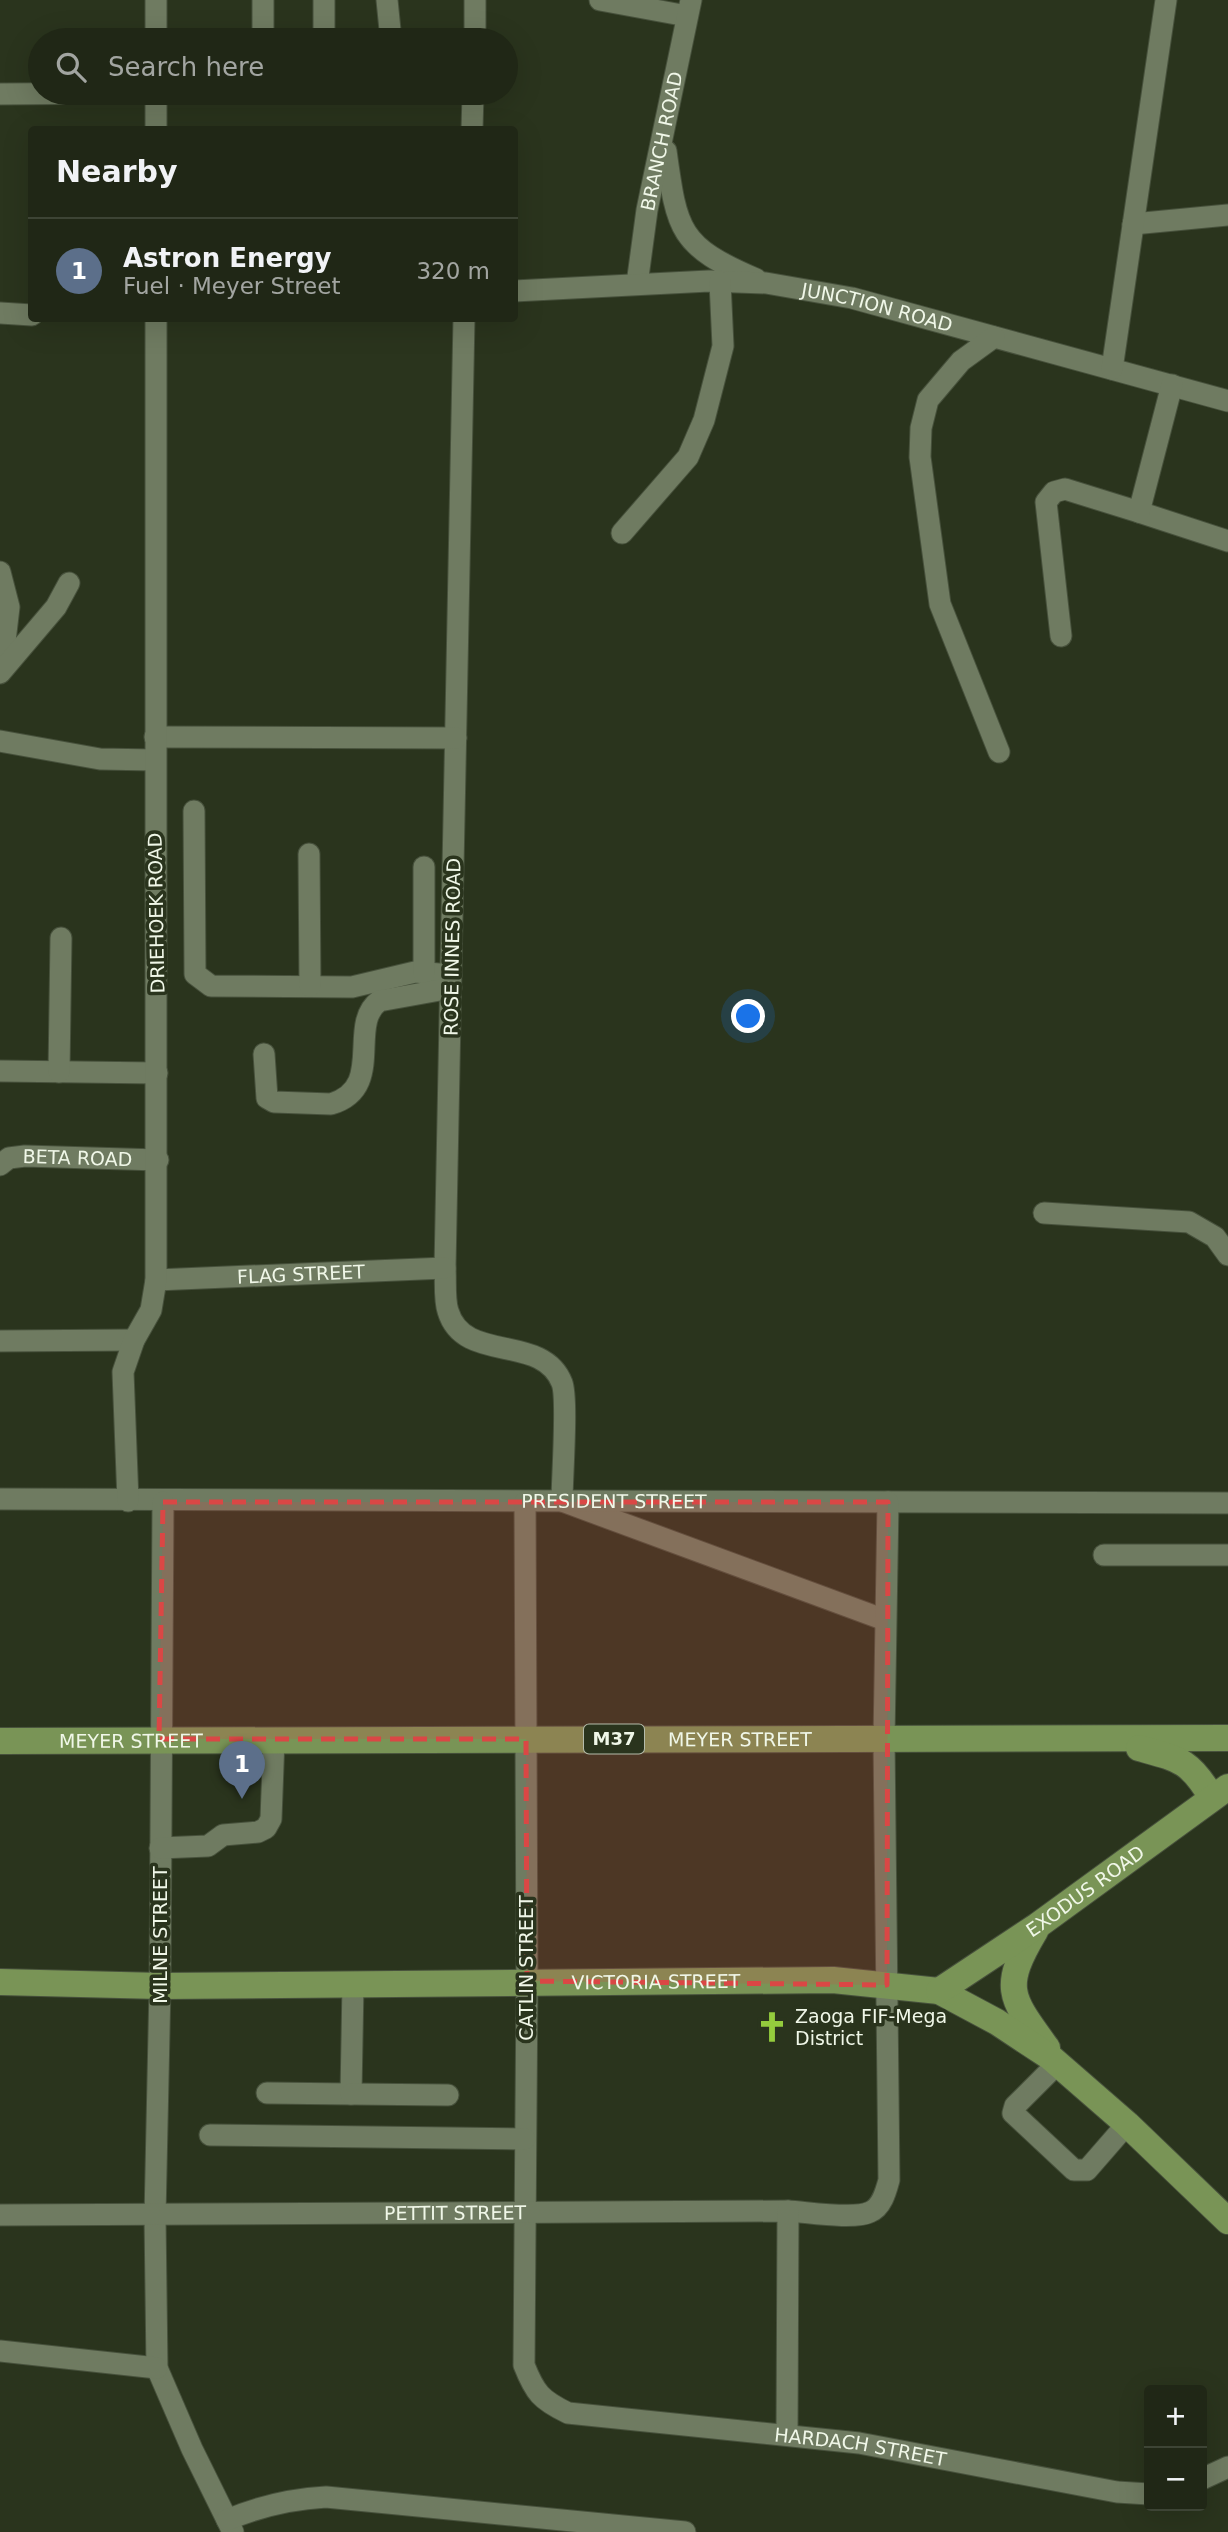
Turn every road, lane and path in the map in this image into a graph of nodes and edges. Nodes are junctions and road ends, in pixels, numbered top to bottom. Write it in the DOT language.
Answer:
graph roads {
  1 [pos="156,0"];
  2 [pos="263,0"];
  3 [pos="324,0"];
  4 [pos="387,0"];
  5 [pos="475,0"];
  6 [pos="600,0"];
  7 [pos="1166,0"];
  8 [pos="689,8"];
  9 [pos="156,28"];
  10 [pos="263,28"];
  11 [pos="324,28"];
  12 [pos="390,28"];
  13 [pos="475,28"];
  14 [pos="0,94"];
  15 [pos="28,94"];
  16 [pos="156,105"];
  17 [pos="473,105"];
  18 [pos="156,126"];
  19 [pos="472,126"];
  20 [pos="664,135"];
  21 [pos="1228,215"];
  22 [pos="1133,224"];
  23 [pos="720,282"];
  24 [pos="766,283"];
  25 [pos="637,284"];
  26 [pos="518,291"];
  27 [pos="0,313"];
  28 [pos="28,315"];
  29 [pos="156,322"];
  30 [pos="464,322"];
  31 [pos="994,337"];
  32 [pos="1112,369"];
  33 [pos="1172,386"];
  34 [pos="1228,401"];
  35 [pos="1139,512"];
  36 [pos="622,533"];
  37 [pos="1228,541"];
  38 [pos="0,572"];
  39 [pos="69,583"];
  40 [pos="1061,636"];
  41 [pos="1,670"];
  42 [pos="155,737"];
  43 [pos="456,737"];
  44 [pos="0,741"];
  45 [pos="999,752"];
  46 [pos="154,760"];
  47 [pos="194,811"];
  48 [pos="309,854"];
  49 [pos="424,867"];
  50 [pos="61,938"];
  51 [pos="425,973"];
  52 [pos="451,981"];
  53 [pos="310,986"];
  54 [pos="264,1054"];
  55 [pos="0,1071"];
  56 [pos="59,1072"];
  57 [pos="158,1073"];
  58 [pos="158,1160"];
  59 [pos="0,1165"];
  60 [pos="1044,1213"];
  61 [pos="1228,1255"];
  62 [pos="445,1268"];
  63 [pos="156,1280"];
  64 [pos="134,1340"];
  65 [pos="0,1341"];
  66 [pos="0,1499"];
  67 [pos="128,1501"];
  68 [pos="163,1502"];
  69 [pos="525,1502"];
  70 [pos="562,1502"];
  71 [pos="888,1503"];
  72 [pos="1228,1503"];
  73 [pos="1104,1555"];
  74 [pos="1228,1555"];
  75 [pos="885,1620"];
  76 [pos="1100,1738"];
  77 [pos="1227,1738"];
  78 [pos="159,1739"];
  79 [pos="274,1739"];
  80 [pos="526,1739"];
  81 [pos="884,1740"];
  82 [pos="0,1741"];
  83 [pos="1220,1793"];
  84 [pos="160,1848"];
  85 [pos="1037,1926"];
  86 [pos="527,1981"];
  87 [pos="0,1982"];
  88 [pos="353,1984"];
  89 [pos="887,1985"];
  90 [pos="160,1986"];
  91 [pos="939,1992"];
  92 [pos="1054,2060"];
  93 [pos="267,2092"];
  94 [pos="351,2094"];
  95 [pos="448,2095"];
  96 [pos="1127,2124"];
  97 [pos="210,2135"];
  98 [pos="525,2139"];
  99 [pos="788,2211"];
  100 [pos="525,2214"];
  101 [pos="0,2215"];
  102 [pos="155,2217"];
  103 [pos="1228,2221"];
  104 [pos="0,2351"];
  105 [pos="157,2368"];
  106 [pos="568,2413"];
  107 [pos="787,2434"];
  108 [pos="1228,2467"];
  109 [pos="1207,2477"];
  110 [pos="1144,2494"];
  111 [pos="230,2526"];
  112 [pos="685,2532"];
  1 -- 9 [label="street"];
  2 -- 10 [label="street"];
  3 -- 11 [label="street"];
  4 -- 12 [label="street"];
  5 -- 13 [label="street"];
  6 -- 8 [label="street"];
  7 -- 22 [label="street"];
  8 -- 20 [label="street, BRANCH ROAD"];
  14 -- 15 [label="street"];
  16 -- 18 [label="street"];
  17 -- 19 [label="street"];
  20 -- 24 [label="street"];
  20 -- 25 [label="street, BRANCH ROAD"];
  21 -- 22 [label="street"];
  22 -- 32 [label="street"];
  23 -- 24 [label="street, JUNCTION ROAD"];
  23 -- 25 [label="street, JUNCTION ROAD"];
  23 -- 36 [label="street"];
  24 -- 31 [label="street, JUNCTION ROAD"];
  25 -- 26 [label="street, JUNCTION ROAD"];
  27 -- 28 [label="street"];
  29 -- 42 [label="street, DRIEHOEK ROAD"];
  30 -- 43 [label="street, ROSE INNES ROAD"];
  31 -- 32 [label="street, JUNCTION ROAD"];
  31 -- 45 [label="street"];
  32 -- 33 [label="street, JUNCTION ROAD"];
  33 -- 34 [label="street, JUNCTION ROAD"];
  33 -- 35 [label="street"];
  35 -- 37 [label="street"];
  35 -- 40 [label="street"];
  38 -- 41 [label="street"];
  39 -- 41 [label="street"];
  42 -- 43 [label="street"];
  42 -- 46 [label="street, DRIEHOEK ROAD"];
  43 -- 52 [label="street, ROSE INNES ROAD"];
  44 -- 46 [label="street"];
  46 -- 57 [label="street, DRIEHOEK ROAD"];
  47 -- 53 [label="street"];
  48 -- 53 [label="street"];
  49 -- 51 [label="street"];
  50 -- 56 [label="street"];
  51 -- 52 [label="street"];
  51 -- 53 [label="street"];
  52 -- 54 [label="street"];
  52 -- 62 [label="street, ROSE INNES ROAD"];
  55 -- 56 [label="street"];
  56 -- 57 [label="street"];
  57 -- 58 [label="street, DRIEHOEK ROAD"];
  58 -- 59 [label="street, BETA ROAD"];
  58 -- 63 [label="street, DRIEHOEK ROAD"];
  60 -- 61 [label="street"];
  62 -- 63 [label="street, FLAG STREET"];
  62 -- 70 [label="street, ROSE INNES ROAD"];
  63 -- 64 [label="street, DRIEHOEK ROAD"];
  64 -- 65 [label="street"];
  64 -- 67 [label="street, DRIEHOEK ROAD"];
  66 -- 67 [label="street, PRESIDENT STREET"];
  67 -- 68 [label="street, PRESIDENT STREET"];
  68 -- 69 [label="street, PRESIDENT STREET"];
  68 -- 78 [label="street, MILNE STREET"];
  69 -- 70 [label="street, PRESIDENT STREET"];
  69 -- 80 [label="street, CATLIN STREET"];
  70 -- 71 [label="street, PRESIDENT STREET"];
  70 -- 75 [label="street"];
  71 -- 72 [label="street, PRESIDENT STREET"];
  71 -- 75 [label="street"];
  73 -- 74 [label="street"];
  75 -- 81 [label="street"];
  76 -- 77 [label="main road, MEYER STREET / M37"];
  76 -- 81 [label="main road, MEYER STREET / M37"];
  76 -- 83 [label="main road"];
  78 -- 79 [label="main road, MEYER STREET / M37"];
  78 -- 82 [label="main road, MEYER STREET / M37"];
  78 -- 84 [label="street, MILNE STREET"];
  79 -- 80 [label="main road, MEYER STREET / M37"];
  79 -- 84 [label="street"];
  80 -- 81 [label="main road, MEYER STREET / M37"];
  80 -- 86 [label="street, CATLIN STREET"];
  81 -- 89 [label="street"];
  83 -- 85 [label="main road, EXODUS ROAD"];
  84 -- 90 [label="street, MILNE STREET"];
  85 -- 91 [label="main road, EXODUS ROAD"];
  85 -- 92 [label="main road"];
  86 -- 88 [label="main road, VICTORIA STREET"];
  86 -- 89 [label="main road, VICTORIA STREET"];
  86 -- 98 [label="street, CATLIN STREET"];
  87 -- 90 [label="main road, VICTORIA STREET"];
  88 -- 90 [label="main road, VICTORIA STREET"];
  88 -- 94 [label="street"];
  89 -- 91 [label="main road, VICTORIA STREET"];
  89 -- 99 [label="street, PETTIT STREET"];
  90 -- 102 [label="street, MILNE STREET"];
  91 -- 92 [label="main road, VICTORIA STREET"];
  92 -- 96 [label="main road, VICTORIA STREET"];
  92 -- 96 [label="street"];
  93 -- 94 [label="street"];
  94 -- 95 [label="street"];
  96 -- 103 [label="main road, VICTORIA STREET"];
  97 -- 98 [label="street"];
  98 -- 100 [label="street, CATLIN STREET"];
  99 -- 100 [label="street, PETTIT STREET"];
  99 -- 107 [label="street"];
  100 -- 102 [label="street, PETTIT STREET"];
  100 -- 106 [label="street, CATLIN STREET"];
  101 -- 102 [label="street, PETTIT STREET"];
  102 -- 105 [label="street, MILNE STREET"];
  104 -- 105 [label="street"];
  105 -- 111 [label="street"];
  106 -- 107 [label="street, HARDACH STREET"];
  107 -- 110 [label="street, HARDACH STREET"];
  108 -- 109 [label="street"];
  111 -- 112 [label="street"];
}
